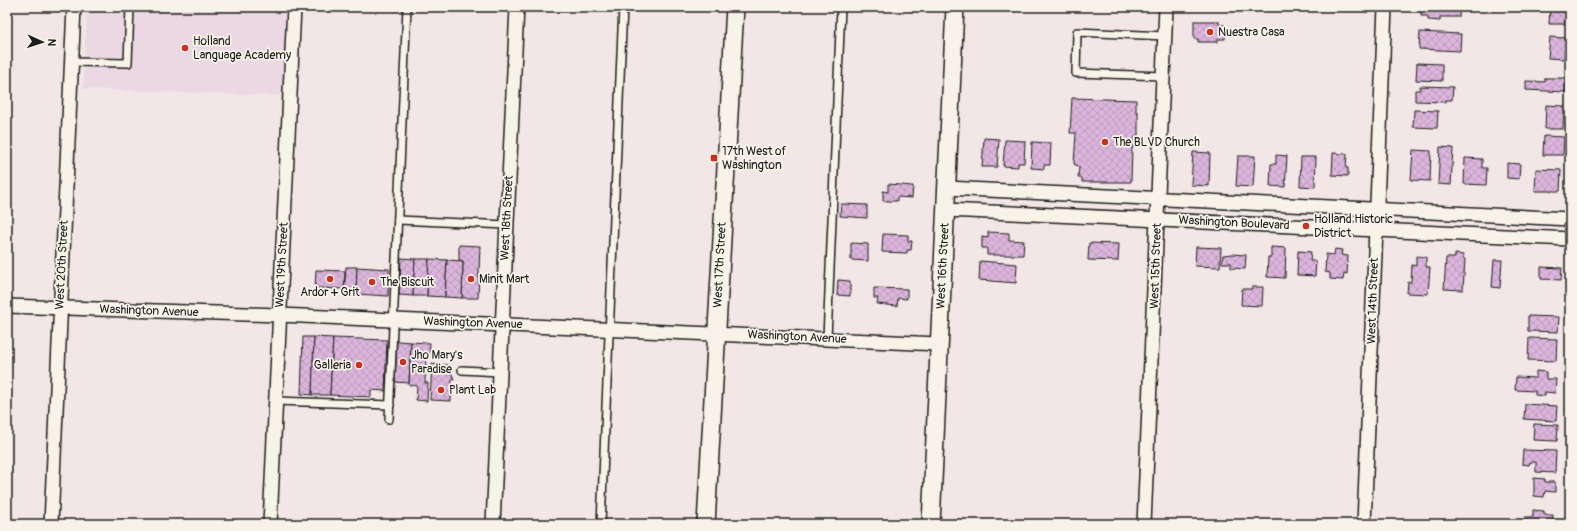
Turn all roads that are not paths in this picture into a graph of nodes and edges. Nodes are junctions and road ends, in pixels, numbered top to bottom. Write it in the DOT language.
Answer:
graph roads {
  1 [pos="74,7"];
  2 [pos="130,7"];
  3 [pos="294,7"];
  4 [pos="407,7"];
  5 [pos="517,7"];
  6 [pos="623,7"];
  7 [pos="734,7"];
  8 [pos="841,7"];
  9 [pos="955,7"];
  10 [pos="1166,7"];
  11 [pos="1385,7"];
  12 [pos="1166,36"];
  13 [pos="71,62"];
  14 [pos="1164,76"];
  15 [pos="947,188"];
  16 [pos="1158,199"];
  17 [pos="1377,209"];
  18 [pos="946,210"];
  19 [pos="1158,219"];
  20 [pos="1570,219"];
  21 [pos="398,220"];
  22 [pos="507,225"];
  23 [pos="1376,230"];
  24 [pos="1570,239"];
  25 [pos="7,306"];
  26 [pos="59,308"];
  27 [pos="279,315"];
  28 [pos="394,320"];
  29 [pos="502,324"];
  30 [pos="609,329"];
  31 [pos="716,333"];
  32 [pos="827,339"];
  33 [pos="939,344"];
  34 [pos="462,370"];
  35 [pos="500,372"];
  36 [pos="276,401"];
  37 [pos="390,405"];
  38 [pos="389,419"];
  39 [pos="51,524"];
  40 [pos="270,524"];
  41 [pos="494,524"];
  42 [pos="600,524"];
  43 [pos="706,524"];
  44 [pos="930,524"];
  45 [pos="1144,524"];
  46 [pos="1364,524"];
  1 -- 13 [label="street, West 20th Street"];
  2 -- 13 [label="lane"];
  3 -- 27 [label="street, West 19th Street"];
  4 -- 21 [label="lane"];
  5 -- 22 [label="street, West 18th Street"];
  6 -- 30 [label="lane"];
  7 -- 31 [label="street, West 17th Street"];
  8 -- 32 [label="lane"];
  9 -- 15 [label="street, West 16th Street"];
  10 -- 12 [label="street, West 15th Street"];
  11 -- 17 [label="street, West 14th Street"];
  12 -- 14 [label="street, West 15th Street"];
  12 -- 14 [label="lane"];
  13 -- 26 [label="street, West 20th Street"];
  14 -- 16 [label="street, West 15th Street"];
  15 -- 16 [label="street, Washington Boulevard"];
  15 -- 18 [label="street, West 16th Street"];
  16 -- 17 [label="street, Washington Boulevard"];
  16 -- 19 [label="street, West 15th Street"];
  17 -- 20 [label="street, Washington Boulevard"];
  17 -- 23 [label="street, West 14th Street"];
  18 -- 19 [label="street, Washington Boulevard"];
  18 -- 33 [label="street, West 16th Street"];
  19 -- 23 [label="street, Washington Boulevard"];
  19 -- 45 [label="street, West 15th Street"];
  21 -- 22 [label="lane"];
  21 -- 28 [label="lane"];
  22 -- 29 [label="street, West 18th Street"];
  23 -- 24 [label="street, Washington Boulevard"];
  23 -- 46 [label="street, West 14th Street"];
  25 -- 26 [label="street, Washington Avenue"];
  26 -- 27 [label="street, Washington Avenue"];
  26 -- 39 [label="street, West 20th Street"];
  27 -- 28 [label="street, Washington Avenue"];
  27 -- 36 [label="street, West 19th Street"];
  28 -- 29 [label="street, Washington Avenue"];
  28 -- 37 [label="lane"];
  29 -- 30 [label="street, Washington Avenue"];
  29 -- 35 [label="street, West 18th Street"];
  30 -- 31 [label="street, Washington Avenue"];
  30 -- 42 [label="lane"];
  31 -- 32 [label="street, Washington Avenue"];
  31 -- 43 [label="street, West 17th Street"];
  32 -- 33 [label="street, Washington Avenue"];
  33 -- 44 [label="street, West 16th Street"];
  34 -- 35 [label="lane"];
  35 -- 41 [label="street, West 18th Street"];
  36 -- 37 [label="lane"];
  36 -- 40 [label="street, West 19th Street"];
  37 -- 38 [label="lane"];
}
